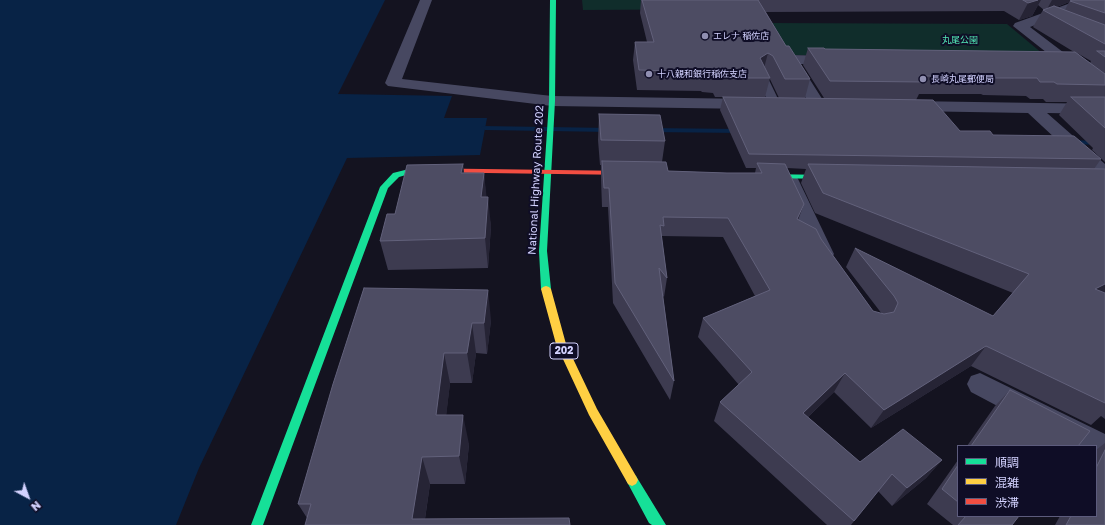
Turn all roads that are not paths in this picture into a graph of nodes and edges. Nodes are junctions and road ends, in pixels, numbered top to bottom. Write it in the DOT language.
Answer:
graph roads {
  1 [pos="426,0"];
  2 [pos="552,0"];
  3 [pos="1090,0"];
  4 [pos="1033,9"];
  5 [pos="1045,18"];
  6 [pos="1065,26"];
  7 [pos="846,60"];
  8 [pos="1044,63"];
  9 [pos="1068,63"];
  10 [pos="762,76"];
  11 [pos="1105,92"];
  12 [pos="804,105"];
  13 [pos="897,106"];
  14 [pos="552,108"];
  15 [pos="1032,108"];
  16 [pos="1105,109"];
  17 [pos="547,171"];
  18 [pos="643,173"];
  19 [pos="755,175"];
  20 [pos="787,176"];
  21 [pos="842,177"];
  22 [pos="1102,179"];
  23 [pos="833,269"];
  24 [pos="980,384"];
  25 [pos="1105,448"];
  26 [pos="257,525"];
  27 [pos="660,525"];
  1 -- 14 [label="street"];
  2 -- 14 [label="main road, National Highway Route 202 / 202"];
  3 -- 5 [label="street"];
  4 -- 5 [label="street"];
  5 -- 6 [label="street"];
  5 -- 9 [label="street"];
  7 -- 12 [label="street"];
  8 -- 9 [label="street"];
  9 -- 11 [label="street"];
  10 -- 12 [label="lane"];
  12 -- 14 [label="street"];
  13 -- 15 [label="street"];
  14 -- 17 [label="main road, National Highway Route 202 / 202"];
  15 -- 16 [label="street"];
  15 -- 22 [label="street"];
  17 -- 18 [label="main road"];
  17 -- 26 [label="main road"];
  17 -- 27 [label="main road, National Highway Route 202 / 202"];
  19 -- 20 [label="main road"];
  20 -- 21 [label="main road"];
  20 -- 23 [label="street"];
  24 -- 25 [label="street"];
}
